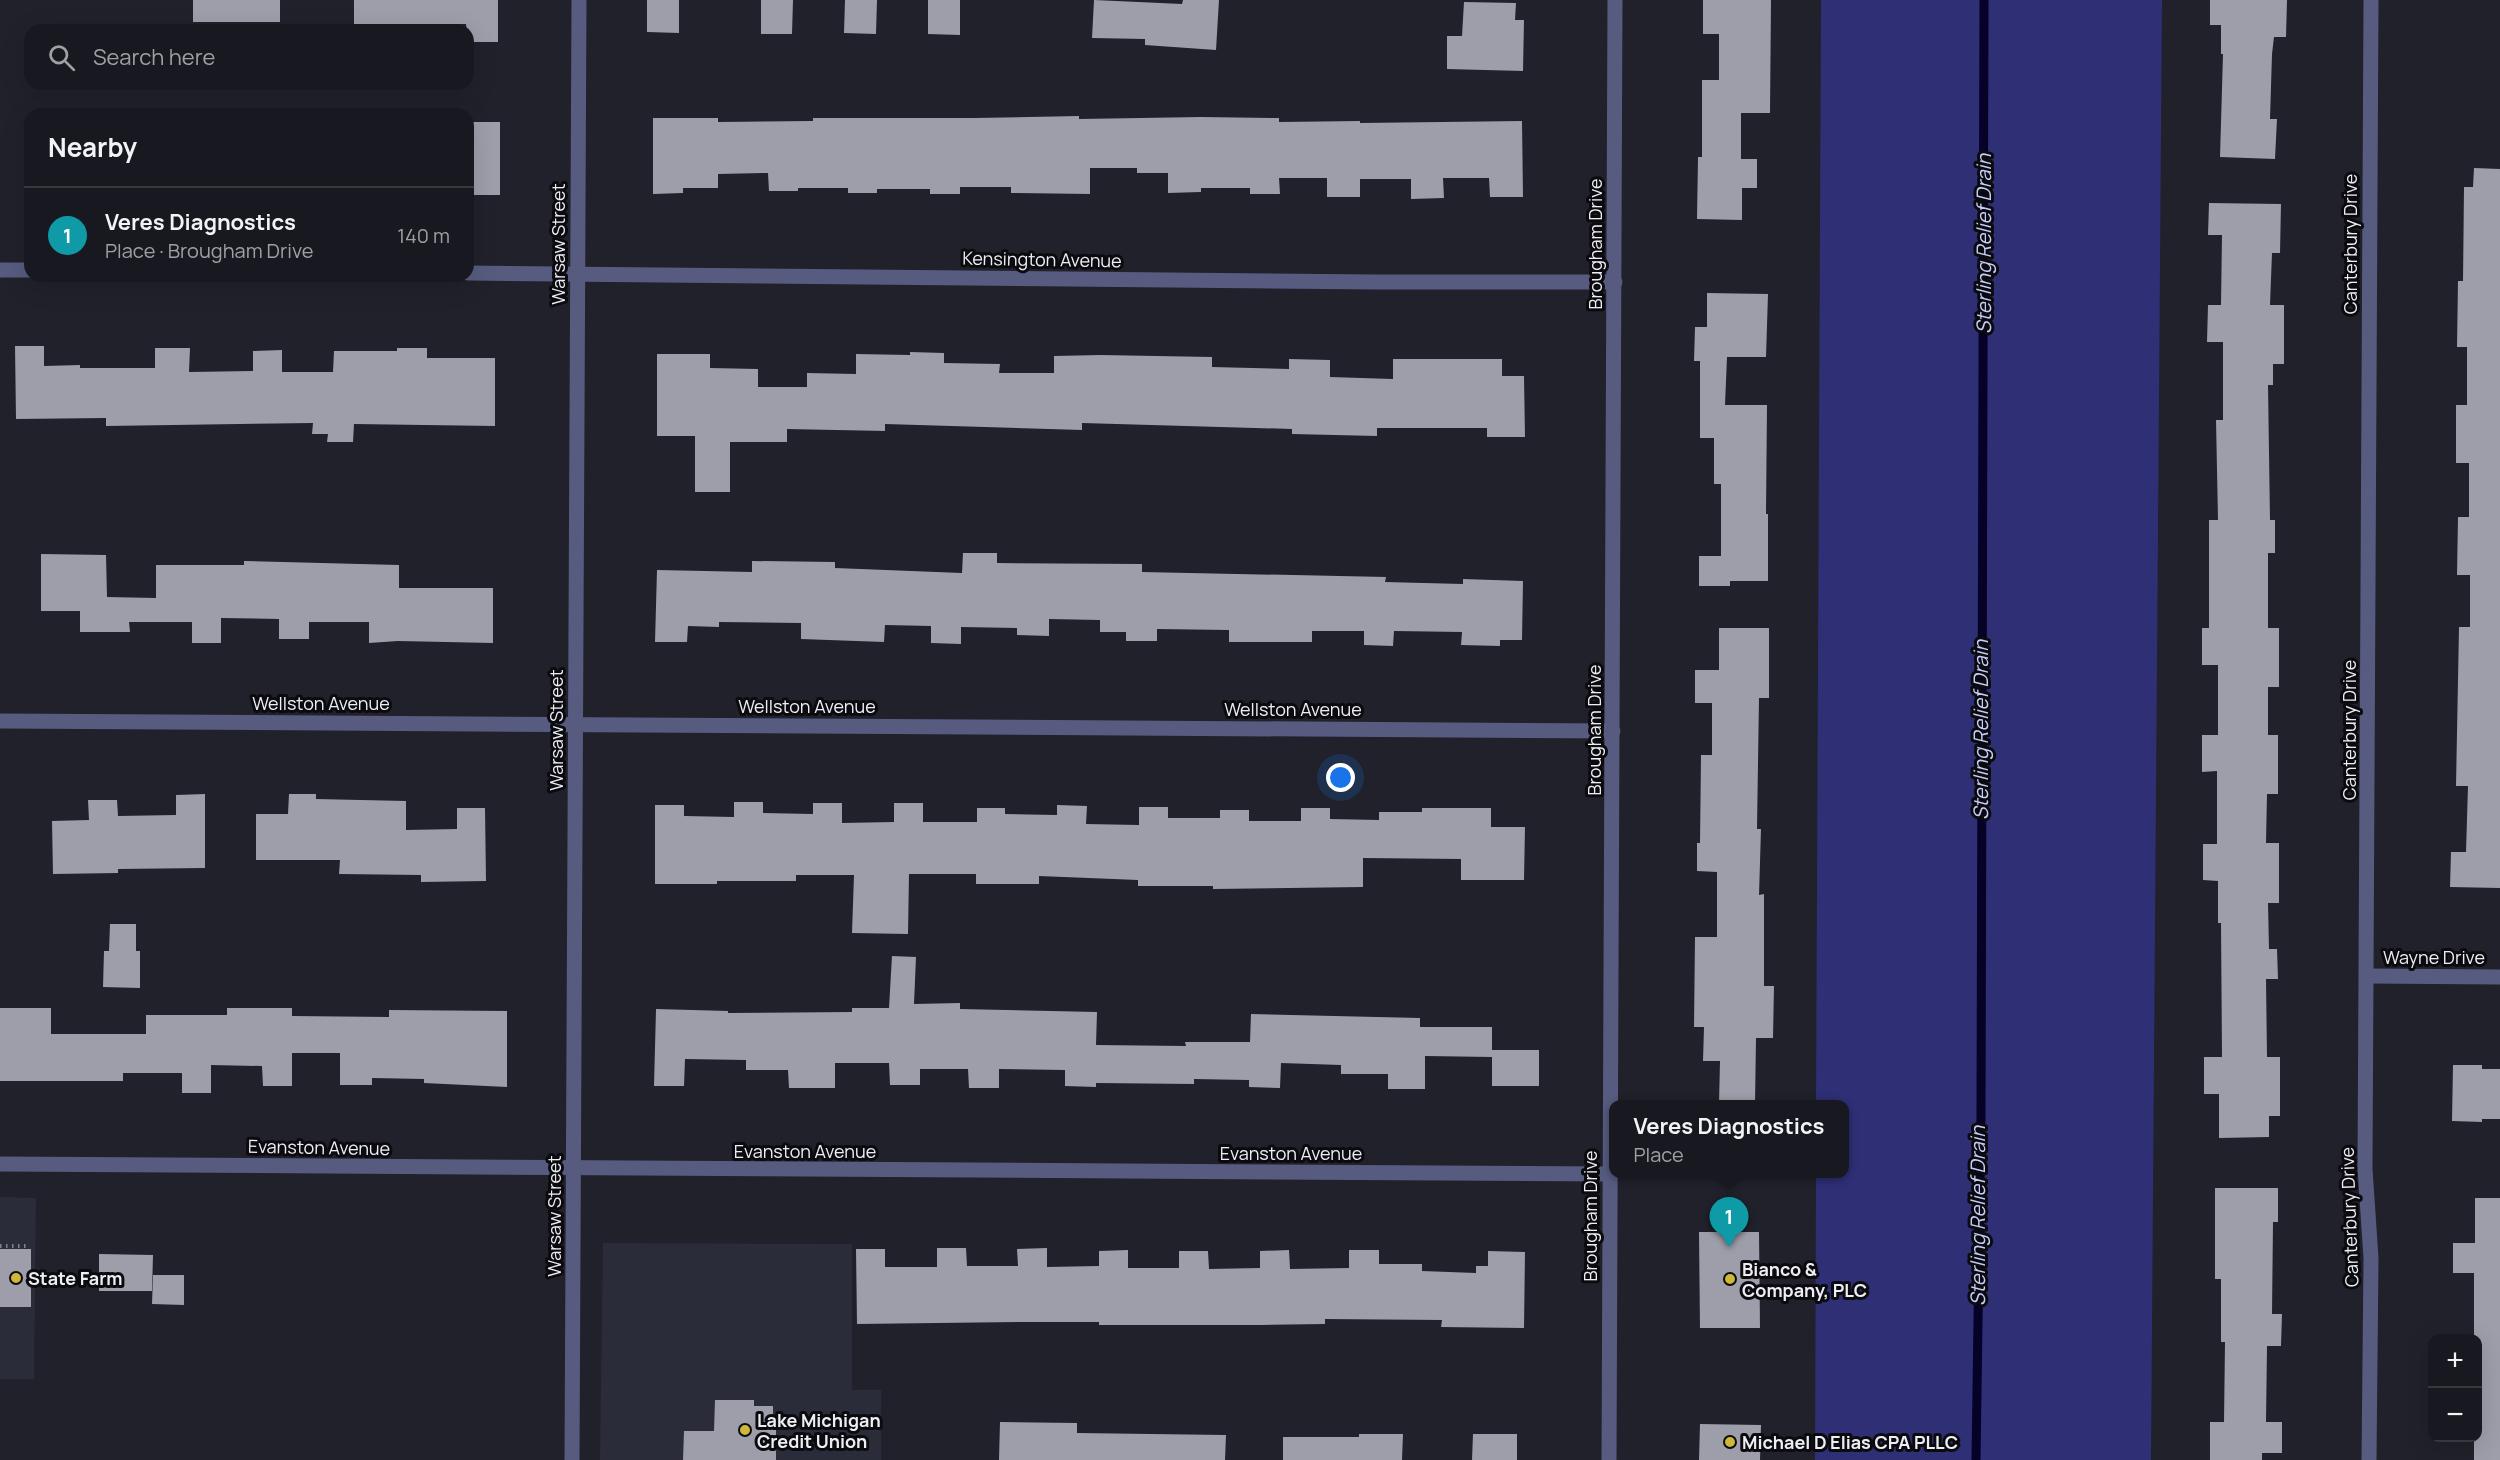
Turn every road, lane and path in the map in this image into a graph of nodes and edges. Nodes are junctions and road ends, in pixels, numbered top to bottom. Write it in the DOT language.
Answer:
graph roads {
  1 [pos="579,0"];
  2 [pos="1615,0"];
  3 [pos="2371,0"];
  4 [pos="0,270"];
  5 [pos="24,270"];
  6 [pos="474,273"];
  7 [pos="577,274"];
  8 [pos="1615,282"];
  9 [pos="0,721"];
  10 [pos="576,724"];
  11 [pos="1613,731"];
  12 [pos="2368,976"];
  13 [pos="2500,977"];
  14 [pos="1611,1100"];
  15 [pos="0,1164"];
  16 [pos="573,1169"];
  17 [pos="1609,1174"];
  18 [pos="1610,1178"];
  19 [pos="0,1246"];
  20 [pos="27,1246"];
  21 [pos="572,1460"];
  22 [pos="1609,1460"];
  23 [pos="2369,1460"];
  1 -- 7 [label="street, Warsaw Street"];
  2 -- 8 [label="street, Brougham Drive"];
  3 -- 12 [label="street, Canterbury Drive"];
  4 -- 5 [label="street"];
  6 -- 7 [label="street, Kensington Avenue"];
  7 -- 8 [label="street, Kensington Avenue"];
  7 -- 10 [label="street, Warsaw Street"];
  8 -- 11 [label="street, Brougham Drive"];
  9 -- 10 [label="street, Wellston Avenue"];
  10 -- 11 [label="street, Wellston Avenue"];
  10 -- 16 [label="street, Warsaw Street"];
  11 -- 14 [label="street, Brougham Drive"];
  12 -- 13 [label="street, Wayne Drive"];
  12 -- 23 [label="street, Canterbury Drive"];
  15 -- 16 [label="street, Evanston Avenue"];
  16 -- 17 [label="street, Evanston Avenue"];
  16 -- 21 [label="street, Warsaw Street"];
  18 -- 22 [label="street, Brougham Drive"];
  19 -- 20 [label="path"];
}
